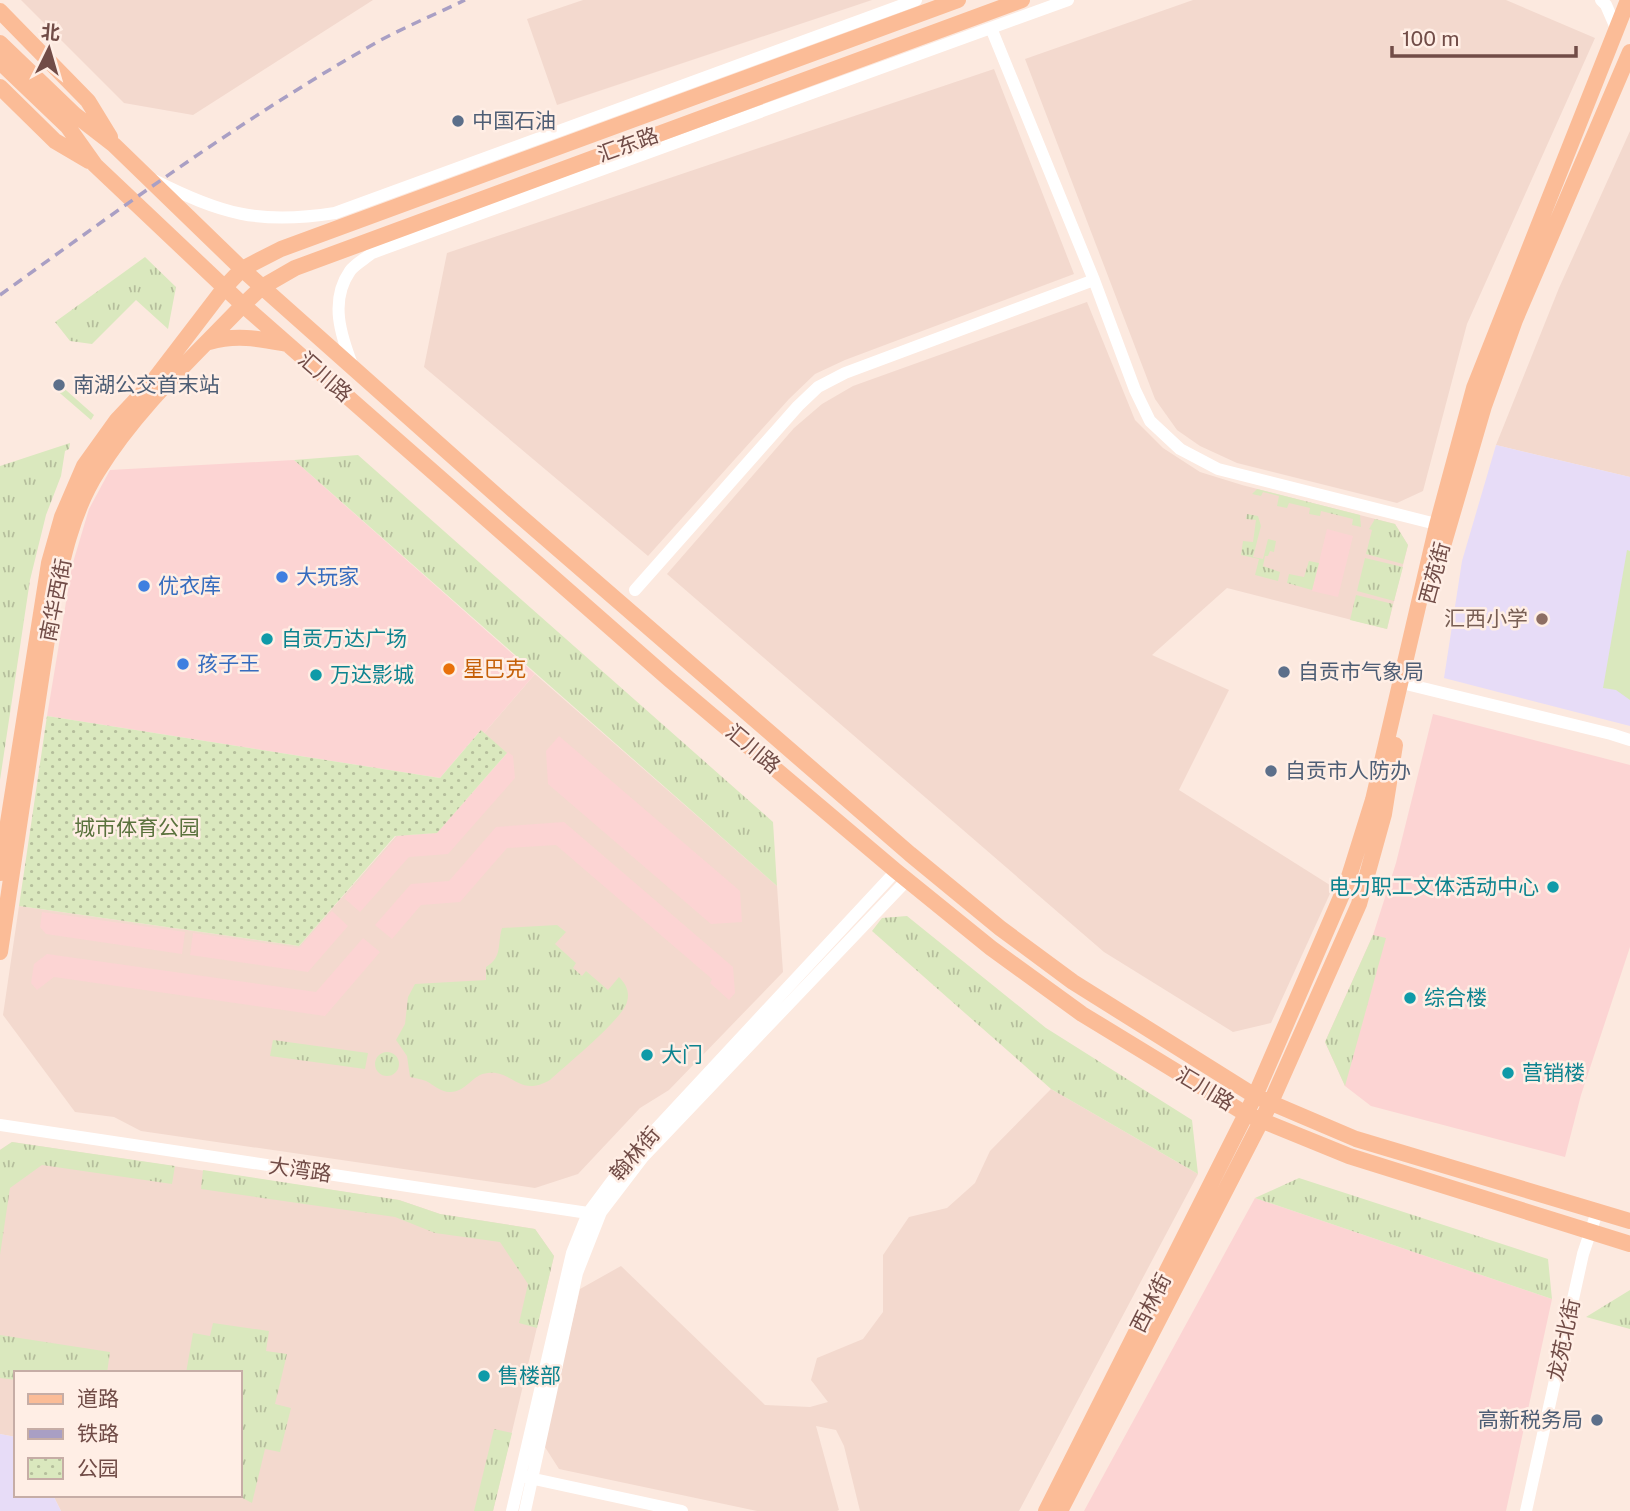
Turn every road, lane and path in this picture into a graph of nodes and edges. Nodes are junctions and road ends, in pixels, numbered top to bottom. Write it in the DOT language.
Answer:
graph roads {
  1 [pos="916,0"];
  2 [pos="958,0"];
  3 [pos="1022,0"];
  4 [pos="1068,0"];
  5 [pos="1601,0"];
  6 [pos="1628,0"];
  7 [pos="0,11"];
  8 [pos="991,28"];
  9 [pos="1616,28"];
  10 [pos="0,43"];
  11 [pos="1630,52"];
  12 [pos="0,62"];
  13 [pos="0,87"];
  14 [pos="114,145"];
  15 [pos="95,165"];
  16 [pos="146,175"];
  17 [pos="242,269"];
  18 [pos="1094,280"];
  19 [pos="225,287"];
  20 [pos="262,287"];
  21 [pos="243,305"];
  22 [pos="207,343"];
  23 [pos="287,344"];
  24 [pos="353,367"];
  25 [pos="1442,526"];
  26 [pos="635,590"];
  27 [pos="1405,684"];
  28 [pos="1630,740"];
  29 [pos="0,873"];
  30 [pos="901,876"];
  31 [pos="0,953"];
  32 [pos="1255,1096"];
  33 [pos="1271,1102"];
  34 [pos="1246,1114"];
  35 [pos="1262,1121"];
  36 [pos="0,1125"];
  37 [pos="1597,1212"];
  38 [pos="593,1216"];
  39 [pos="1630,1220"];
  40 [pos="1590,1233"];
  41 [pos="1630,1244"];
  42 [pos="526,1478"];
  43 [pos="512,1511"];
  44 [pos="525,1511"];
  45 [pos="682,1511"];
  46 [pos="1046,1511"];
  47 [pos="1059,1511"];
  48 [pos="1527,1511"];
  1 -- 16 [label="street"];
  2 -- 17 [label="main road, 汇东路"];
  3 -- 20 [label="main road, 汇东路"];
  4 -- 8 [label="street"];
  5 -- 9 [label="street"];
  6 -- 9 [label="main road"];
  7 -- 14 [label="main road"];
  8 -- 18 [label="street"];
  8 -- 24 [label="street"];
  9 -- 25 [label="main road"];
  10 -- 14 [label="main road, 汇川路"];
  11 -- 25 [label="main road, 西苑街"];
  12 -- 15 [label="main road, 汇川路"];
  13 -- 15 [label="main road"];
  14 -- 16 [label="main road, 汇川路"];
  15 -- 19 [label="main road, 汇川路"];
  16 -- 17 [label="main road, 汇川路"];
  17 -- 19 [label="main road, 汇东路"];
  17 -- 20 [label="main road, 汇川路"];
  18 -- 25 [label="street"];
  18 -- 26 [label="street"];
  19 -- 21 [label="main road, 汇川路"];
  19 -- 29 [label="main road, 汇东路"];
  20 -- 21 [label="main road, 汇东路"];
  20 -- 24 [label="main road, 汇川路"];
  21 -- 22 [label="main road, 南华西街"];
  21 -- 23 [label="main road, 汇川路"];
  22 -- 23 [label="main road"];
  22 -- 31 [label="main road, 南华西街"];
  23 -- 30 [label="main road, 汇川路"];
  24 -- 32 [label="main road, 汇川路"];
  25 -- 27 [label="main road, 西苑街"];
  25 -- 32 [label="main road, 西林街"];
  27 -- 28 [label="street"];
  27 -- 33 [label="main road, 西苑街"];
  30 -- 34 [label="main road, 汇川路"];
  30 -- 38 [label="street, 翰林街"];
  32 -- 33 [label="main road, 汇川路"];
  32 -- 34 [label="main road, 西林街"];
  33 -- 35 [label="main road, 西林街"];
  33 -- 37 [label="main road, 汇川路"];
  34 -- 35 [label="main road, 汇川路"];
  34 -- 46 [label="main road, 西林街"];
  35 -- 40 [label="main road, 汇川路"];
  35 -- 47 [label="main road, 西林街"];
  36 -- 38 [label="street, 大湾路"];
  37 -- 39 [label="main road, 汇川路"];
  37 -- 40 [label="street, 龙苑北街"];
  38 -- 42 [label="street, 翰林街"];
  40 -- 41 [label="main road, 汇川路"];
  40 -- 48 [label="street, 龙苑北街"];
  42 -- 43 [label="street, 翰林街"];
  42 -- 44 [label="street, 翰林街"];
  42 -- 45 [label="street"];
}
